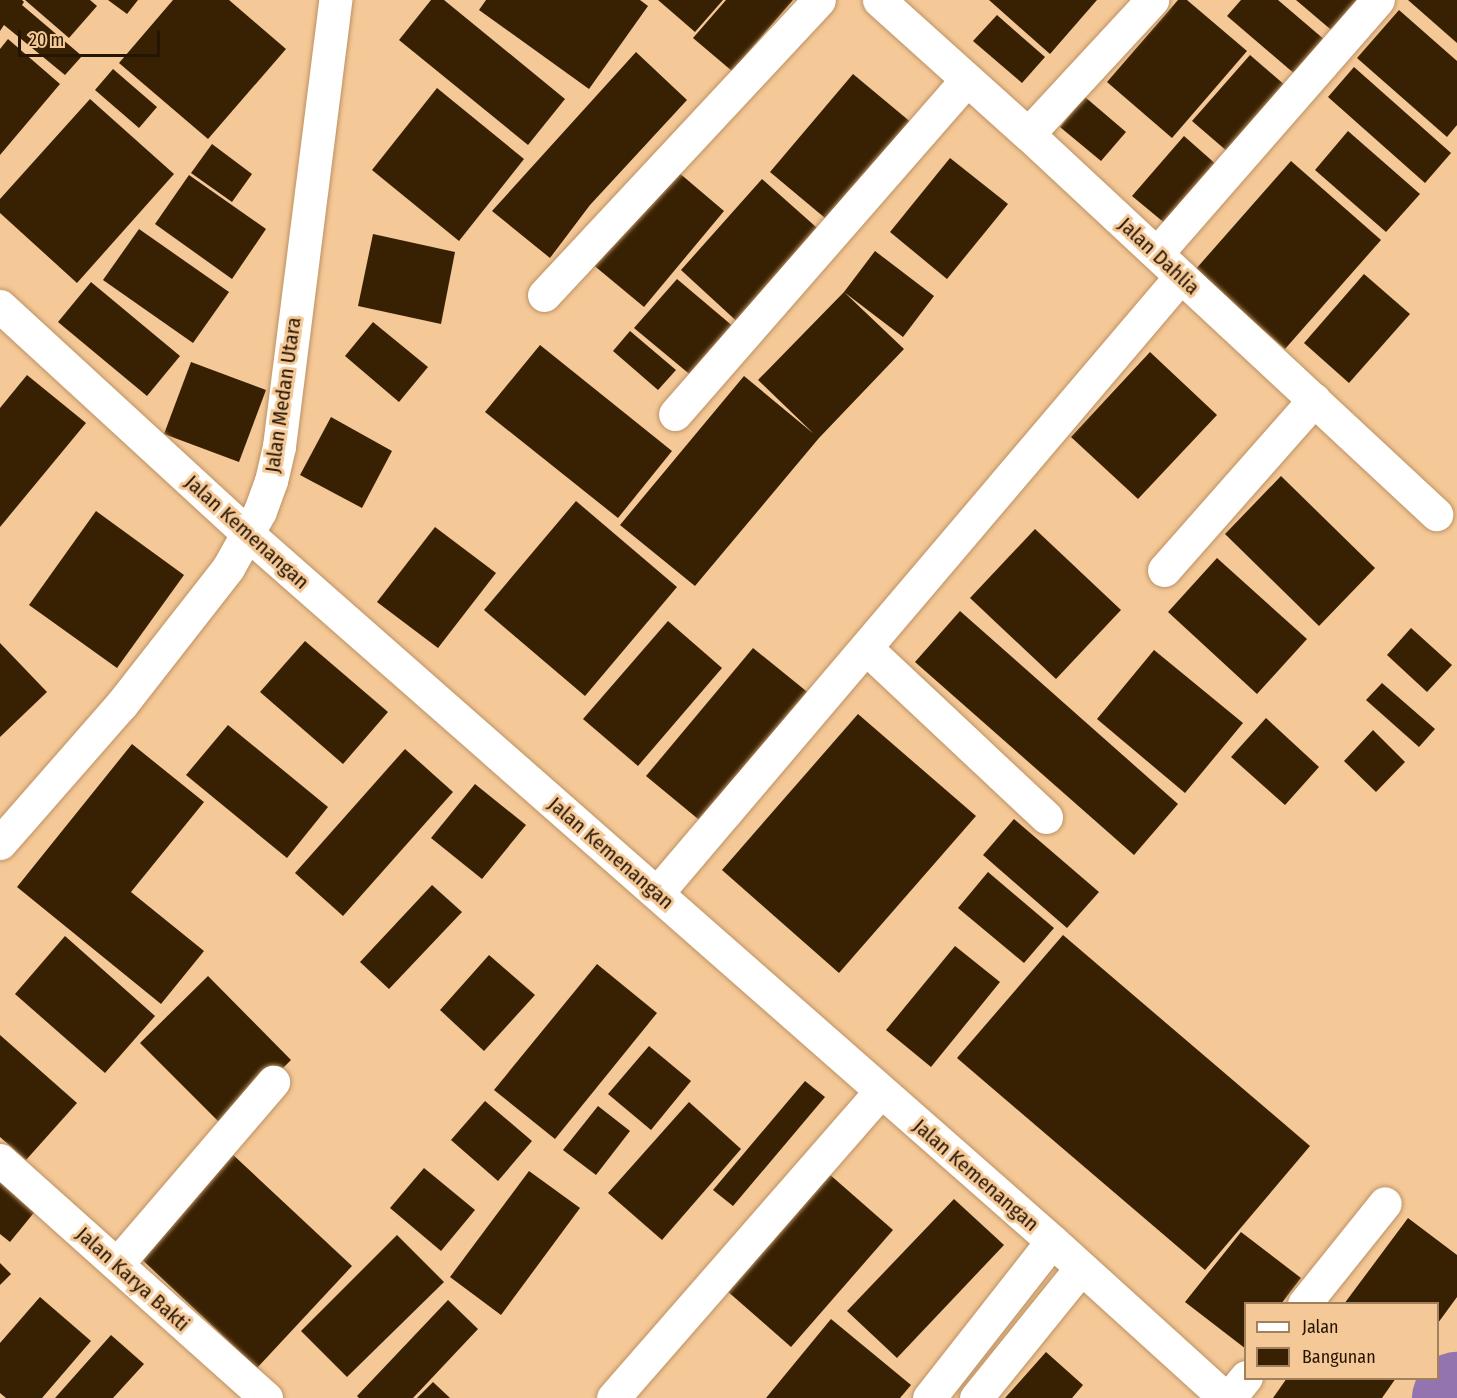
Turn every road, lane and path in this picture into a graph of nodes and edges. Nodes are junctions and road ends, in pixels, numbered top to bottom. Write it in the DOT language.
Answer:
graph roads {
  1 [pos="335,0"];
  2 [pos="819,0"];
  3 [pos="879,0"];
  4 [pos="1152,0"];
  5 [pos="1378,0"];
  6 [pos="967,79"];
  7 [pos="1028,134"];
  8 [pos="1157,253"];
  9 [pos="1181,276"];
  10 [pos="544,295"];
  11 [pos="0,306"];
  12 [pos="1314,400"];
  13 [pos="675,414"];
  14 [pos="1436,514"];
  15 [pos="249,535"];
  16 [pos="1164,570"];
  17 [pos="866,648"];
  18 [pos="1046,817"];
  19 [pos="0,843"];
  20 [pos="657,893"];
  21 [pos="273,1082"];
  22 [pos="880,1092"];
  23 [pos="0,1160"];
  24 [pos="1385,1203"];
  25 [pos="1052,1241"];
  26 [pos="117,1264"];
  27 [pos="1081,1268"];
  28 [pos="1306,1302"];
  29 [pos="1244,1378"];
  30 [pos="266,1398"];
  31 [pos="613,1398"];
  32 [pos="929,1398"];
  33 [pos="976,1398"];
  34 [pos="1227,1398"];
  1 -- 15 [label="street, Jalan Medan Utara"];
  2 -- 10 [label="street"];
  3 -- 6 [label="street, Jalan Dahlia"];
  4 -- 7 [label="street"];
  5 -- 8 [label="street"];
  6 -- 7 [label="street, Jalan Dahlia"];
  6 -- 13 [label="street"];
  7 -- 8 [label="street, Jalan Dahlia"];
  8 -- 9 [label="street, Jalan Dahlia"];
  9 -- 12 [label="street, Jalan Dahlia"];
  9 -- 17 [label="street"];
  11 -- 15 [label="street, Jalan Kemenangan"];
  12 -- 14 [label="street, Jalan Dahlia"];
  12 -- 16 [label="street"];
  15 -- 19 [label="street, Jalan Medan Utara"];
  15 -- 20 [label="street, Jalan Kemenangan"];
  17 -- 18 [label="street"];
  17 -- 20 [label="street"];
  20 -- 22 [label="street, Jalan Kemenangan"];
  21 -- 26 [label="street"];
  22 -- 25 [label="street, Jalan Kemenangan"];
  22 -- 31 [label="street"];
  23 -- 26 [label="street, Jalan Karya Bakti"];
  24 -- 28 [label="street"];
  25 -- 27 [label="street, Jalan Kemenangan"];
  25 -- 32 [label="street"];
  26 -- 30 [label="street, Jalan Karya Bakti"];
  27 -- 33 [label="street"];
  27 -- 34 [label="street, Jalan Kemenangan"];
  29 -- 34 [label="street"];
}
